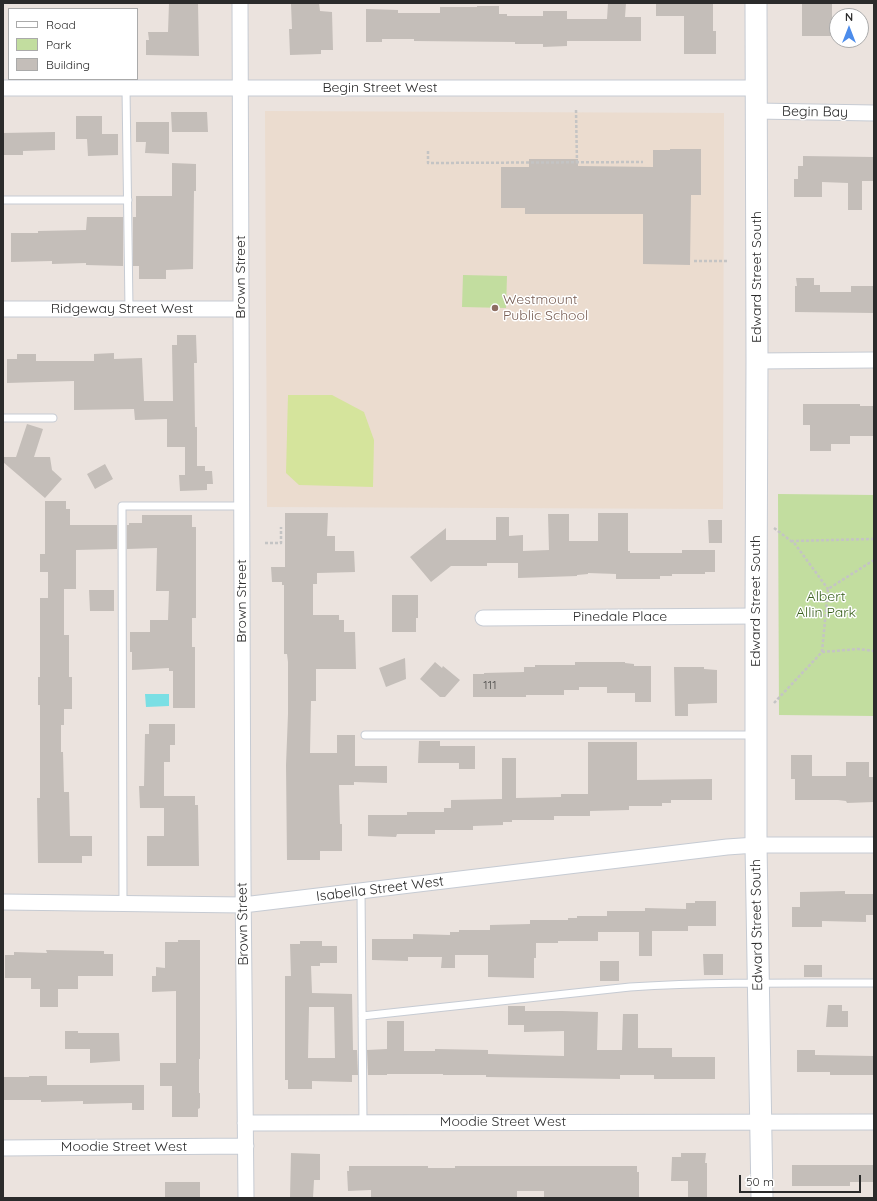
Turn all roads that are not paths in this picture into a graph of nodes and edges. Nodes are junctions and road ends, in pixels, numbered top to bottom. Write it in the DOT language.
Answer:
graph roads {
  1 [pos="240,3"];
  2 [pos="756,3"];
  3 [pos="3,88"];
  4 [pos="126,88"];
  5 [pos="241,88"];
  6 [pos="756,88"];
  7 [pos="756,111"];
  8 [pos="874,113"];
  9 [pos="3,200"];
  10 [pos="128,200"];
  11 [pos="3,309"];
  12 [pos="129,309"];
  13 [pos="241,309"];
  14 [pos="874,360"];
  15 [pos="757,361"];
  16 [pos="3,418"];
  17 [pos="53,418"];
  18 [pos="242,506"];
  19 [pos="756,616"];
  20 [pos="483,618"];
  21 [pos="756,728"];
  22 [pos="366,735"];
  23 [pos="756,845"];
  24 [pos="874,845"];
  25 [pos="361,891"];
  26 [pos="3,902"];
  27 [pos="123,904"];
  28 [pos="243,906"];
  29 [pos="758,983"];
  30 [pos="874,983"];
  31 [pos="362,1016"];
  32 [pos="363,1122"];
  33 [pos="760,1122"];
  34 [pos="874,1122"];
  35 [pos="245,1123"];
  36 [pos="246,1146"];
  37 [pos="3,1148"];
  38 [pos="246,1198"];
  39 [pos="762,1198"];
  1 -- 5 [label="street, Brown Street"];
  2 -- 6 [label="main road, Edward Street South"];
  3 -- 4 [label="street, Begin Street West"];
  4 -- 5 [label="street, Begin Street West"];
  4 -- 10 [label="lane"];
  5 -- 6 [label="street, Begin Street West"];
  5 -- 13 [label="street, Brown Street"];
  6 -- 7 [label="main road, Edward Street South"];
  7 -- 8 [label="street, Begin Bay"];
  7 -- 15 [label="main road, Edward Street South"];
  9 -- 10 [label="lane"];
  10 -- 12 [label="lane"];
  11 -- 12 [label="street, Ridgeway Street West"];
  12 -- 13 [label="street, Ridgeway Street West"];
  13 -- 18 [label="street, Brown Street"];
  14 -- 15 [label="street"];
  15 -- 19 [label="main road, Edward Street South"];
  16 -- 17 [label="lane"];
  18 -- 27 [label="lane"];
  18 -- 28 [label="street, Brown Street"];
  19 -- 20 [label="street, Pinedale Place"];
  19 -- 21 [label="main road, Edward Street South"];
  21 -- 22 [label="lane"];
  21 -- 23 [label="main road, Edward Street South"];
  23 -- 24 [label="street, Isabella Street West"];
  23 -- 25 [label="street, Isabella Street West"];
  23 -- 29 [label="main road, Edward Street South"];
  25 -- 28 [label="street, Isabella Street West"];
  25 -- 31 [label="lane"];
  26 -- 27 [label="street, Isabella Street West"];
  27 -- 28 [label="street, Isabella Street West"];
  28 -- 35 [label="street, Brown Street"];
  29 -- 30 [label="lane"];
  29 -- 31 [label="lane"];
  29 -- 33 [label="main road, Edward Street South"];
  31 -- 32 [label="lane"];
  32 -- 33 [label="street, Moodie Street West"];
  32 -- 35 [label="street, Moodie Street West"];
  33 -- 34 [label="street, Moodie Street West"];
  33 -- 39 [label="main road, Edward Street South"];
  35 -- 36 [label="street, Brown Street"];
  36 -- 37 [label="street, Moodie Street West"];
  36 -- 38 [label="street, Brown Street"];
}
